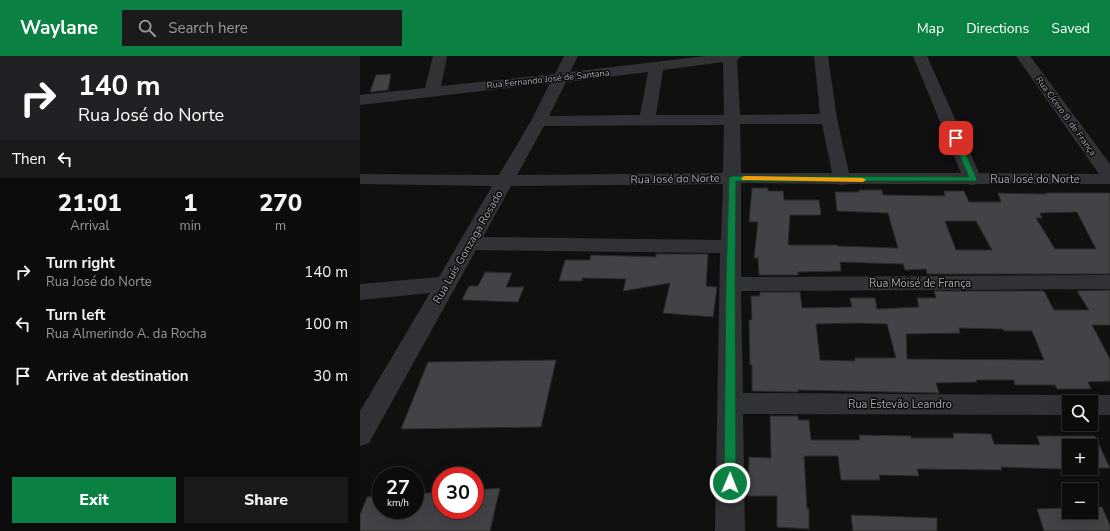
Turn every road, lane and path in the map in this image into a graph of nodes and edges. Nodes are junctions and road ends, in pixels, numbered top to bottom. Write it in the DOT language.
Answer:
graph roads {
  1 [pos="440,56"];
  2 [pos="571,56"];
  3 [pos="732,56"];
  4 [pos="821,56"];
  5 [pos="920,56"];
  6 [pos="1022,56"];
  7 [pos="656,67"];
  8 [pos="560,79"];
  9 [pos="432,91"];
  10 [pos="360,100"];
  11 [pos="732,119"];
  12 [pos="829,119"];
  13 [pos="647,120"];
  14 [pos="538,121"];
  15 [pos="732,178"];
  16 [pos="1110,178"];
  17 [pos="360,179"];
  18 [pos="842,180"];
  19 [pos="973,180"];
  20 [pos="505,181"];
  21 [pos="470,243"];
  22 [pos="731,247"];
  23 [pos="1110,282"];
  24 [pos="446,284"];
  25 [pos="730,284"];
  26 [pos="360,292"];
  27 [pos="731,404"];
  28 [pos="1062,405"];
  29 [pos="1098,405"];
  30 [pos="1110,405"];
  31 [pos="360,435"];
  32 [pos="730,531"];
  1 -- 9 [label="street"];
  2 -- 8 [label="street, Rua Luís Gonzaga Rosado"];
  3 -- 7 [label="street, Rua Fernando José de Santana"];
  3 -- 11 [label="street"];
  4 -- 12 [label="street"];
  5 -- 19 [label="street"];
  6 -- 16 [label="street, Rua Cícero B. de França"];
  7 -- 8 [label="street, Rua Fernando José de Santana"];
  7 -- 13 [label="street"];
  8 -- 9 [label="street, Rua Fernando José de Santana"];
  8 -- 14 [label="street, Rua Luís Gonzaga Rosado"];
  9 -- 10 [label="street, Rua Fernando José de Santana"];
  11 -- 12 [label="street"];
  11 -- 13 [label="street"];
  11 -- 15 [label="street"];
  12 -- 18 [label="street"];
  13 -- 14 [label="street"];
  14 -- 20 [label="street, Rua Luís Gonzaga Rosado"];
  15 -- 18 [label="street, Rua José do Norte"];
  15 -- 20 [label="street, Rua José do Norte"];
  15 -- 22 [label="street"];
  16 -- 19 [label="street, Rua José do Norte"];
  17 -- 20 [label="street, Rua José do Norte"];
  18 -- 19 [label="street, Rua José do Norte"];
  20 -- 21 [label="street, Rua Luís Gonzaga Rosado"];
  21 -- 22 [label="street"];
  21 -- 24 [label="street, Rua Luís Gonzaga Rosado"];
  22 -- 25 [label="street"];
  23 -- 25 [label="street, Rua Moisé de França"];
  24 -- 26 [label="street"];
  24 -- 31 [label="street, Rua Luís Gonzaga Rosado"];
  25 -- 27 [label="street"];
  27 -- 28 [label="street, Rua Estevão Leandro"];
  27 -- 32 [label="street"];
  29 -- 30 [label="street"];
}
